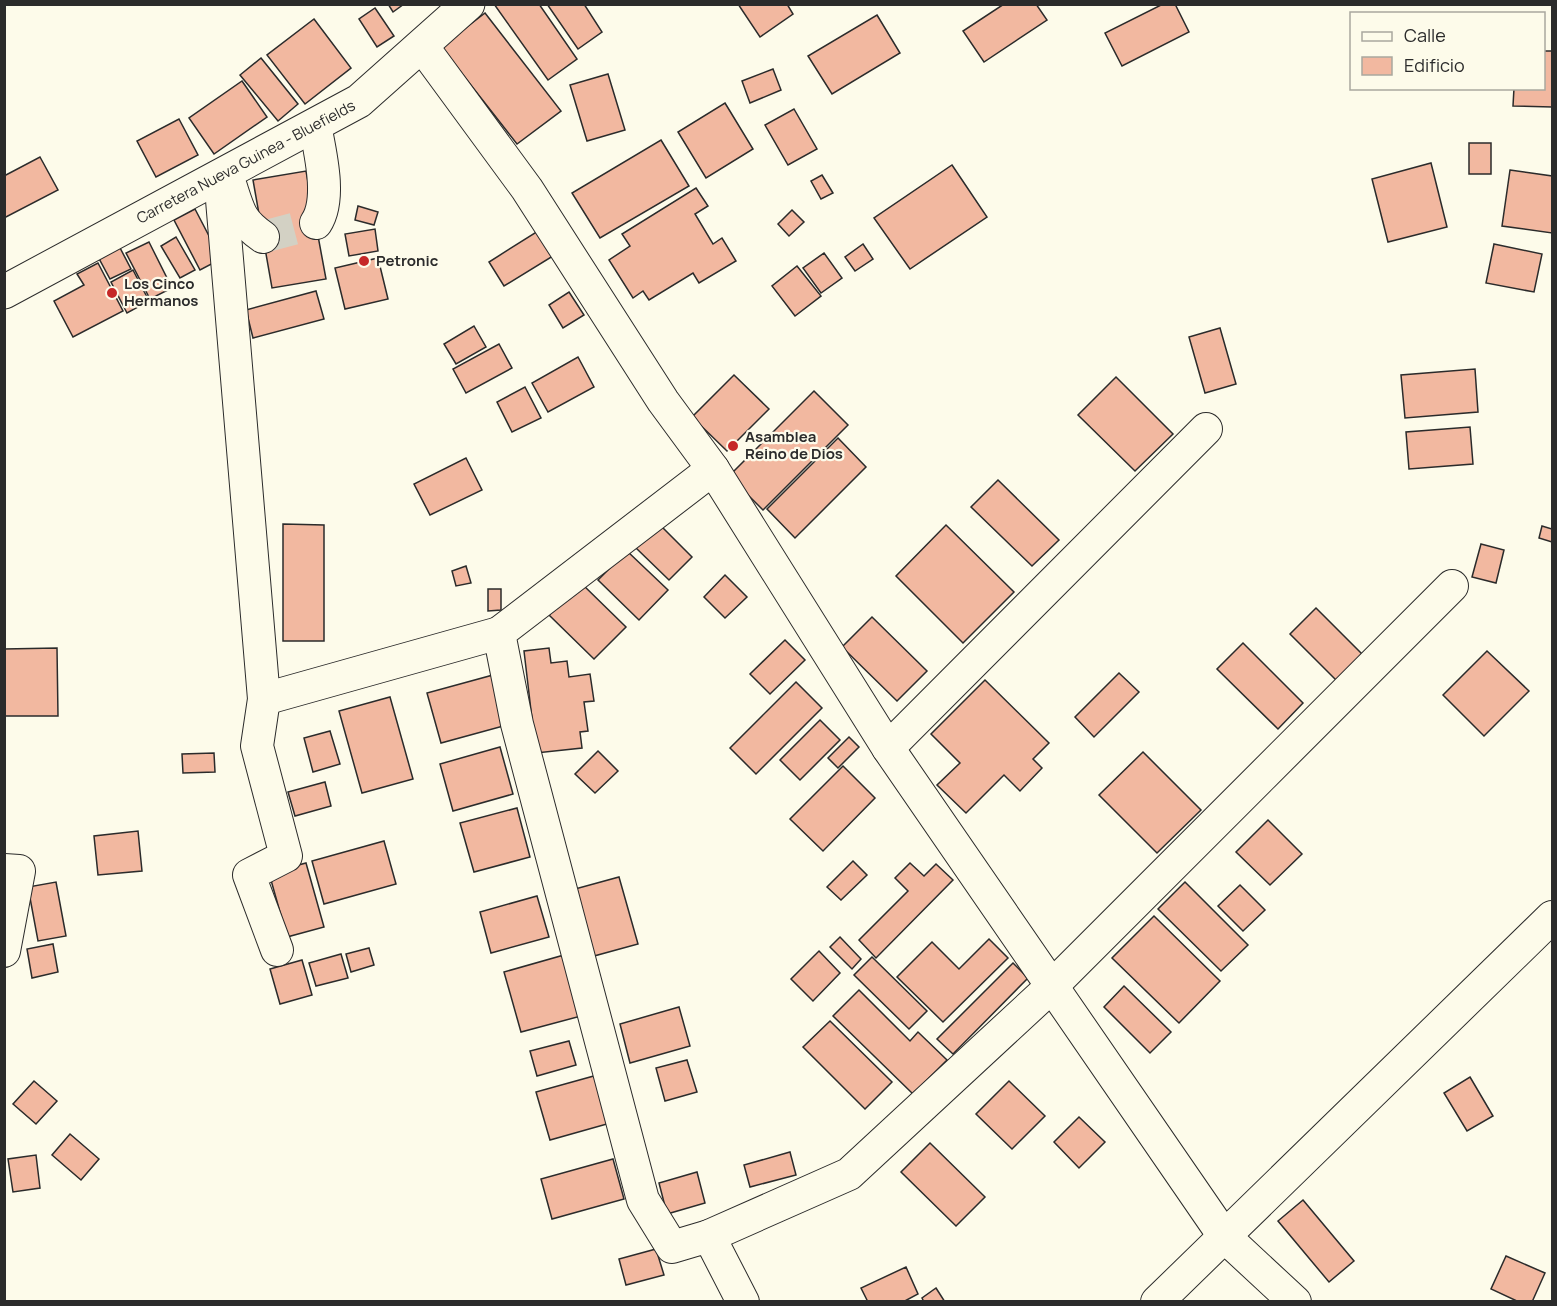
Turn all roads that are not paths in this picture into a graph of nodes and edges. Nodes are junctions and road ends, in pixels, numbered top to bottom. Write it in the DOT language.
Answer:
graph roads {
  1 [pos="468,4"];
  2 [pos="422,46"];
  3 [pos="315,125"];
  4 [pos="223,174"];
  5 [pos="316,223"];
  6 [pos="263,237"];
  7 [pos="4,292"];
  8 [pos="1206,429"];
  9 [pos="713,469"];
  10 [pos="1452,586"];
  11 [pos="499,633"];
  12 [pos="264,699"];
  13 [pos="888,747"];
  14 [pos="4,870"];
  15 [pos="1552,917"];
  16 [pos="277,950"];
  17 [pos="4,951"];
  18 [pos="1051,987"];
  19 [pos="709,1236"];
  20 [pos="1224,1236"];
  21 [pos="743,1302"];
  22 [pos="1157,1302"];
  23 [pos="1273,1302"];
  24 [pos="1294,1302"];
  1 -- 2 [label="highway, Carretera Nueva Guinea - Bluefields"];
  2 -- 3 [label="highway, Carretera Nueva Guinea - Bluefields"];
  2 -- 9 [label="street"];
  3 -- 4 [label="highway, Carretera Nueva Guinea - Bluefields"];
  3 -- 5 [label="street"];
  4 -- 6 [label="street"];
  4 -- 7 [label="highway, Carretera Nueva Guinea - Bluefields"];
  4 -- 12 [label="street"];
  8 -- 13 [label="street"];
  9 -- 11 [label="street"];
  9 -- 13 [label="street"];
  10 -- 18 [label="street"];
  11 -- 12 [label="street"];
  11 -- 19 [label="street"];
  12 -- 16 [label="street"];
  13 -- 18 [label="street"];
  14 -- 17 [label="street"];
  15 -- 20 [label="street"];
  18 -- 19 [label="street"];
  18 -- 20 [label="street"];
  19 -- 21 [label="street"];
  20 -- 22 [label="street"];
  20 -- 23 [label="street"];
  20 -- 24 [label="street"];
}
